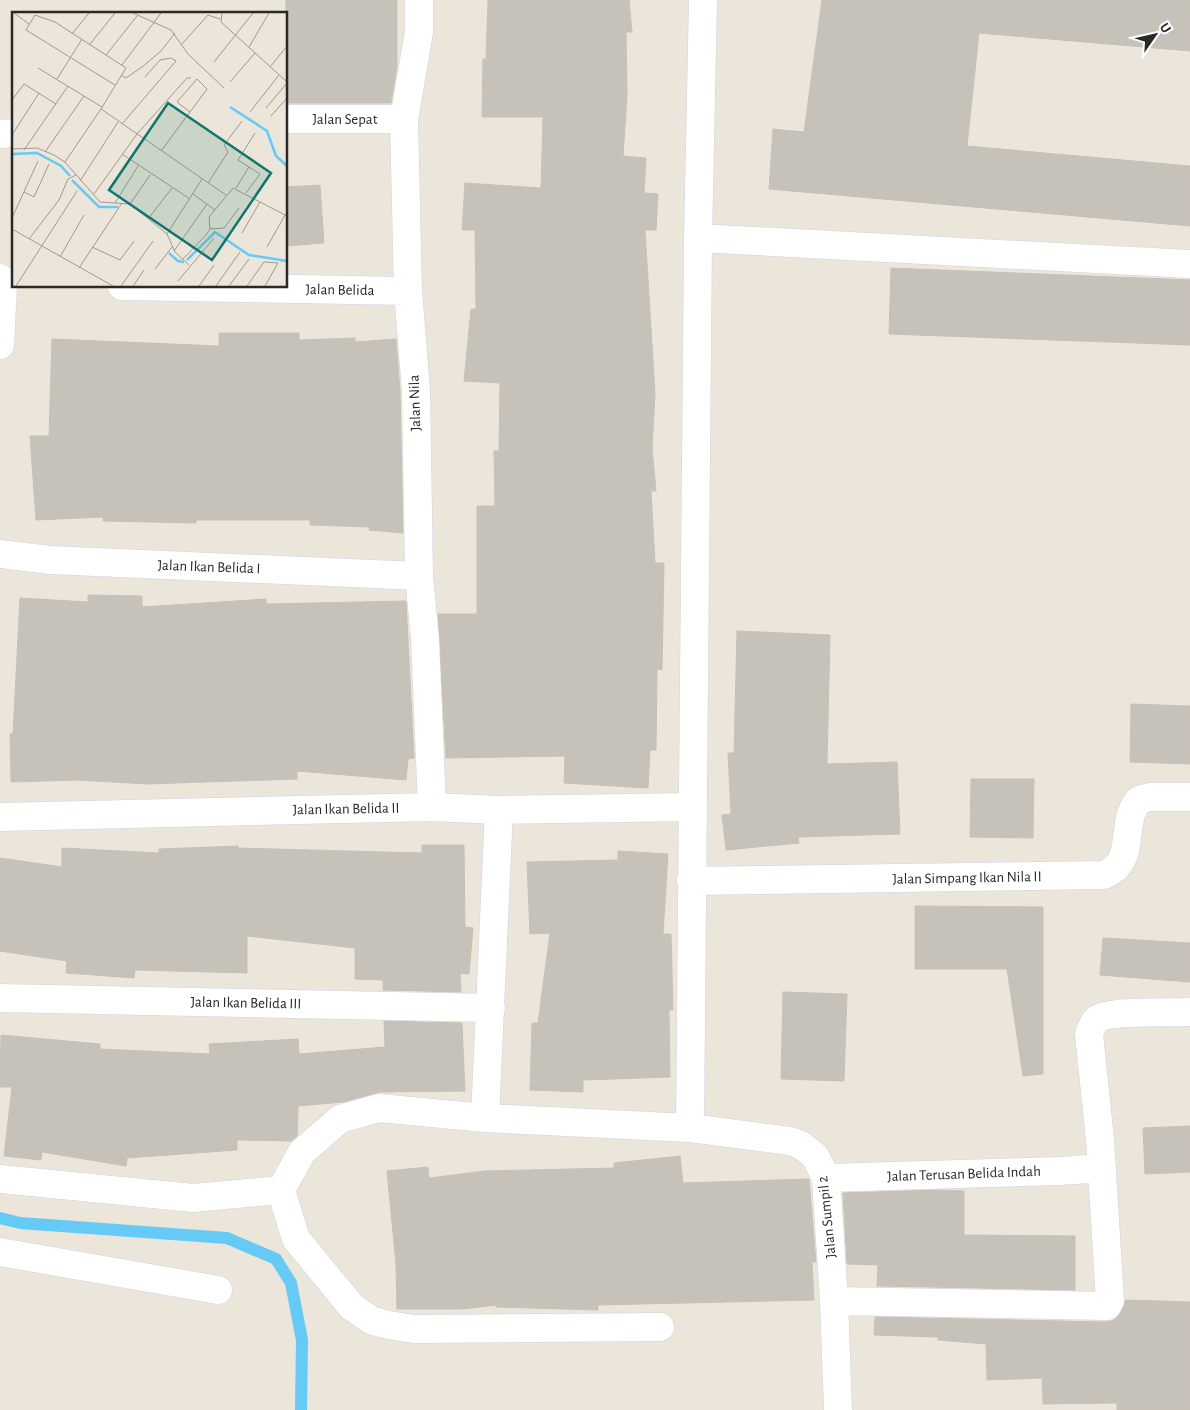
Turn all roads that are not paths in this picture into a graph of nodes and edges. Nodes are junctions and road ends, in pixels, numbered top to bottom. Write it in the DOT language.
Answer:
graph roads {
  1 [pos="419,0"];
  2 [pos="702,0"];
  3 [pos="288,119"];
  4 [pos="404,119"];
  5 [pos="698,238"];
  6 [pos="1190,264"];
  7 [pos="6,282"];
  8 [pos="236,288"];
  9 [pos="408,291"];
  10 [pos="0,345"];
  11 [pos="0,554"];
  12 [pos="419,576"];
  13 [pos="1190,797"];
  14 [pos="692,806"];
  15 [pos="432,807"];
  16 [pos="499,810"];
  17 [pos="0,817"];
  18 [pos="691,881"];
  19 [pos="0,998"];
  20 [pos="491,1008"];
  21 [pos="1190,1012"];
  22 [pos="485,1118"];
  23 [pos="690,1128"];
  24 [pos="1102,1168"];
  25 [pos="826,1178"];
  26 [pos="0,1179"];
  27 [pos="281,1190"];
  28 [pos="0,1252"];
  29 [pos="218,1290"];
  30 [pos="834,1301"];
  31 [pos="660,1328"];
  32 [pos="838,1410"];
  1 -- 4 [label="street, Jalan Nila"];
  2 -- 5 [label="street"];
  3 -- 4 [label="street, Jalan Sepat"];
  4 -- 9 [label="street, Jalan Nila"];
  5 -- 6 [label="street"];
  5 -- 14 [label="street"];
  7 -- 10 [label="street"];
  8 -- 9 [label="street, Jalan Belida"];
  9 -- 12 [label="street, Jalan Nila"];
  11 -- 12 [label="street, Jalan Ikan Belida I"];
  12 -- 15 [label="street, Jalan Nila"];
  13 -- 18 [label="street, Jalan Simpang Ikan Nila II"];
  14 -- 16 [label="street, Jalan Ikan Belida II"];
  14 -- 18 [label="street"];
  15 -- 16 [label="street, Jalan Ikan Belida II"];
  15 -- 17 [label="street, Jalan Ikan Belida II"];
  16 -- 20 [label="street"];
  18 -- 23 [label="street"];
  19 -- 20 [label="street, Jalan Ikan Belida III"];
  20 -- 22 [label="street"];
  21 -- 24 [label="street"];
  22 -- 23 [label="street, Jalan Sumpil 2"];
  22 -- 27 [label="street, Jalan Sumpil 2"];
  23 -- 25 [label="street, Jalan Sumpil 2"];
  24 -- 25 [label="street, Jalan Terusan Belida Indah"];
  24 -- 30 [label="street"];
  25 -- 30 [label="street, Jalan Sumpil 2"];
  26 -- 27 [label="street"];
  27 -- 31 [label="street"];
  28 -- 29 [label="street"];
  30 -- 32 [label="street, Jalan Sumpil 2"];
}
